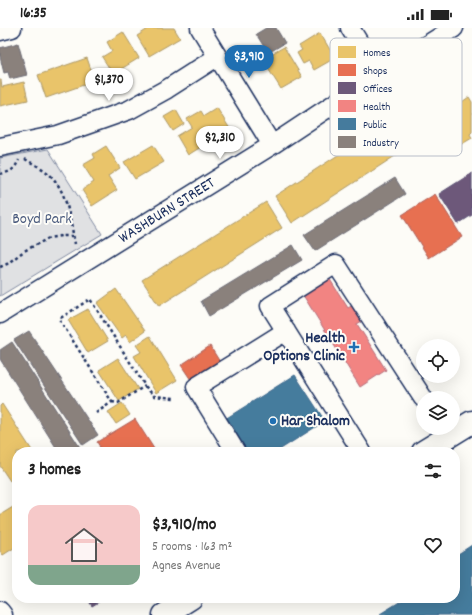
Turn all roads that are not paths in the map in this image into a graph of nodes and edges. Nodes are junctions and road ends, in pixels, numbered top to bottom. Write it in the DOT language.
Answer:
graph roads {
  1 [pos="12,28"];
  2 [pos="200,28"];
  3 [pos="350,28"];
  4 [pos="454,28"];
  5 [pos="0,31"];
  6 [pos="356,38"];
  7 [pos="438,38"];
  8 [pos="218,57"];
  9 [pos="330,107"];
  10 [pos="272,145"];
  11 [pos="0,147"];
  12 [pos="0,314"];
  13 [pos="286,331"];
  14 [pos="418,391"];
  15 [pos="472,422"];
  16 [pos="460,426"];
  17 [pos="441,435"];
  18 [pos="233,447"];
  19 [pos="359,447"];
  20 [pos="428,447"];
  21 [pos="184,603"];
  22 [pos="0,611"];
  23 [pos="2,615"];
  24 [pos="164,615"];
  1 -- 5 [label="street"];
  2 -- 8 [label="street"];
  3 -- 6 [label="street"];
  4 -- 7 [label="street, WASHBURN STREET"];
  8 -- 10 [label="street"];
  8 -- 11 [label="street"];
  9 -- 10 [label="street, WASHBURN STREET"];
  10 -- 12 [label="street, WASHBURN STREET"];
  13 -- 14 [label="street"];
  13 -- 18 [label="street"];
  13 -- 19 [label="street"];
  15 -- 16 [label="main road"];
  17 -- 20 [label="main road"];
  21 -- 24 [label="main road"];
  22 -- 23 [label="street"];
}
